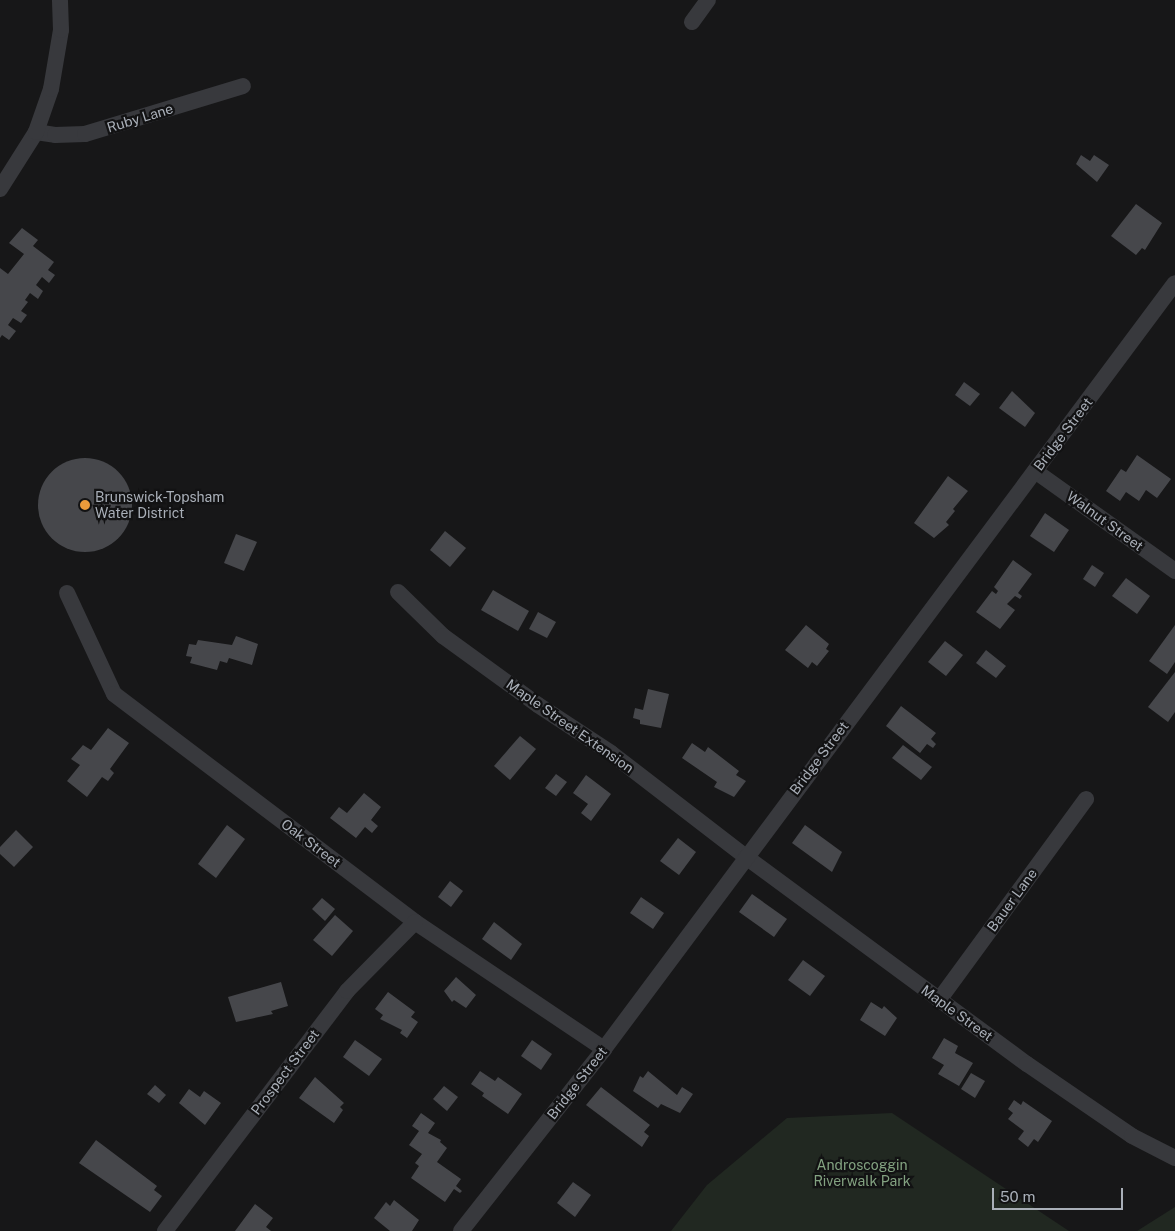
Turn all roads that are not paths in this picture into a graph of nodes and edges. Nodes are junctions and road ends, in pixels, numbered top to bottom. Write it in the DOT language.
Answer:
graph roads {
  1 [pos="60,0"];
  2 [pos="708,0"];
  3 [pos="692,22"];
  4 [pos="243,86"];
  5 [pos="36,132"];
  6 [pos="0,189"];
  7 [pos="1175,283"];
  8 [pos="1035,471"];
  9 [pos="1175,571"];
  10 [pos="398,592"];
  11 [pos="67,593"];
  12 [pos="1086,800"];
  13 [pos="746,857"];
  14 [pos="414,922"];
  15 [pos="939,1000"];
  16 [pos="604,1049"];
  17 [pos="1175,1158"];
  18 [pos="165,1231"];
  19 [pos="461,1231"];
  1 -- 5 [label="street"];
  2 -- 3 [label="street"];
  4 -- 5 [label="street, Ruby Lane"];
  5 -- 6 [label="street"];
  7 -- 8 [label="street, Bridge Street"];
  8 -- 9 [label="street, Walnut Street"];
  8 -- 13 [label="street, Bridge Street"];
  10 -- 13 [label="street, Maple Street Extension"];
  11 -- 14 [label="street, Oak Street"];
  12 -- 15 [label="street, Bauer Lane"];
  13 -- 15 [label="street, Maple Street"];
  13 -- 16 [label="street, Bridge Street"];
  14 -- 16 [label="street, Oak Street"];
  14 -- 18 [label="street, Prospect Street"];
  15 -- 17 [label="street, Maple Street"];
  16 -- 19 [label="street, Bridge Street"];
}
